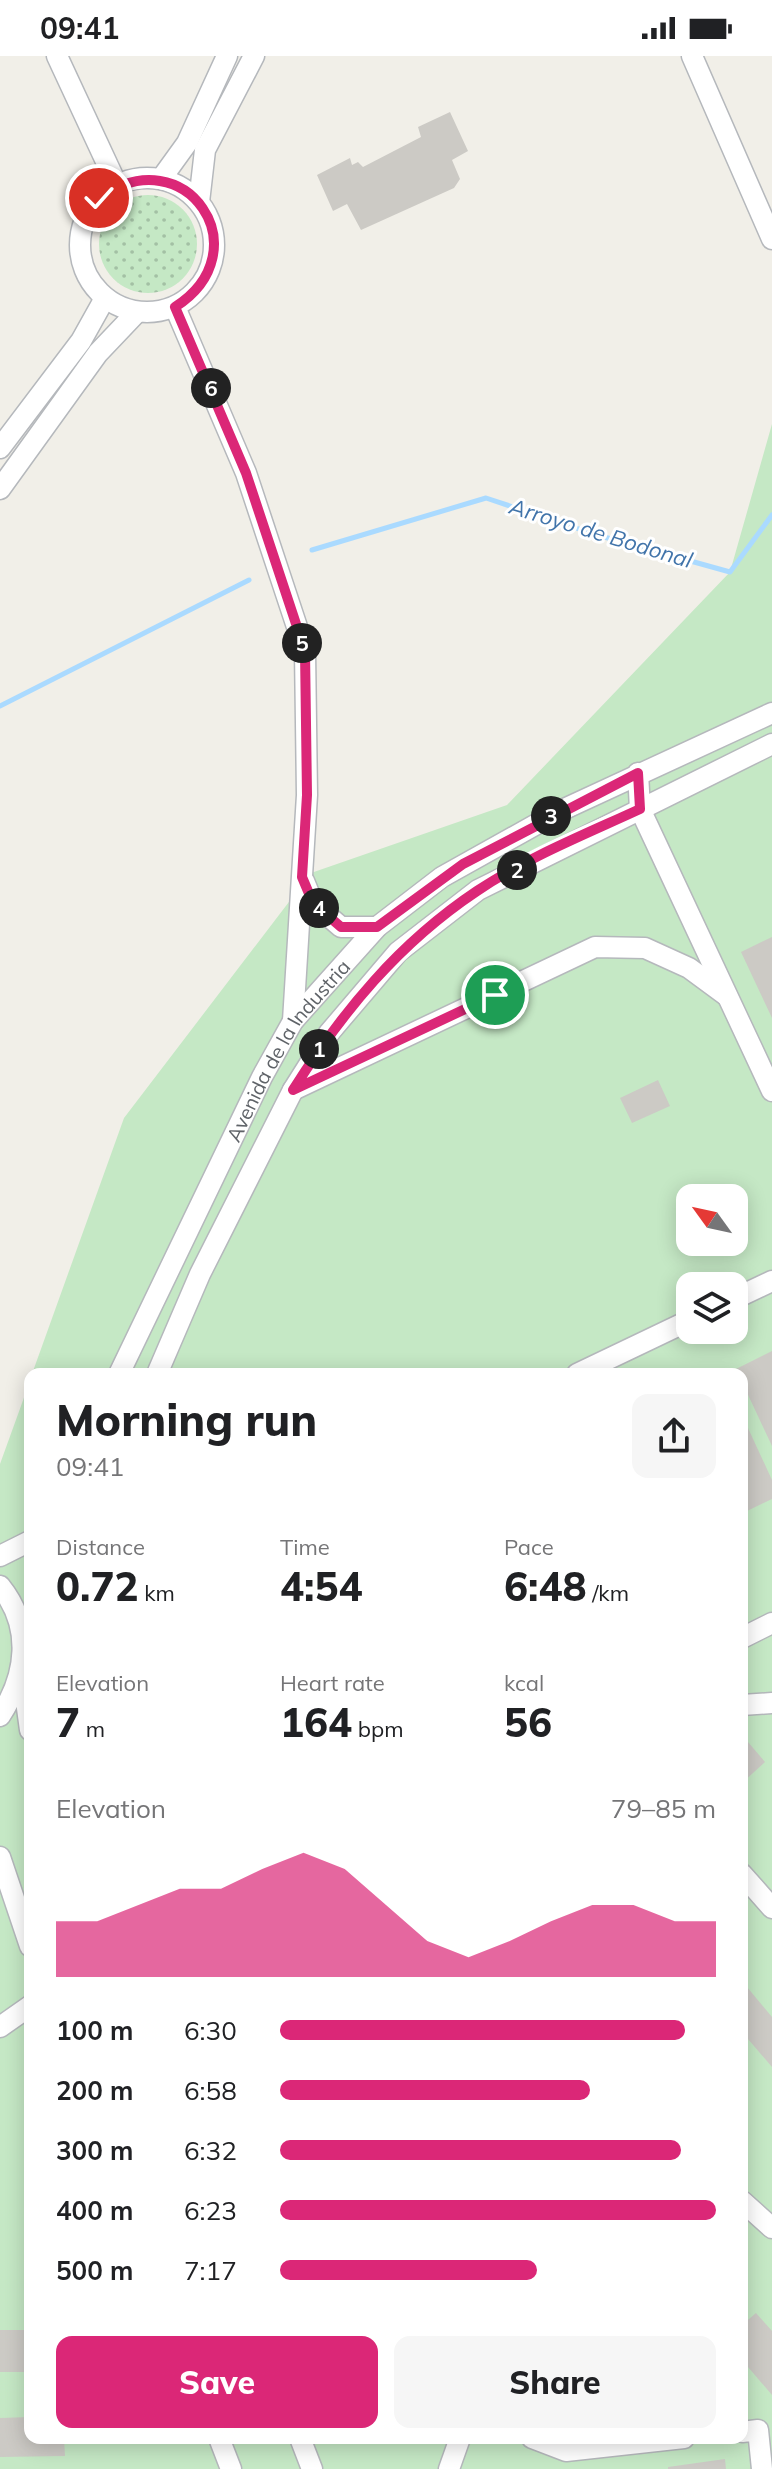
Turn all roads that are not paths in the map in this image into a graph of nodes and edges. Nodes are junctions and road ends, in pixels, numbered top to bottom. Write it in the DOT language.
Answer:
graph roads {
  1 [pos="57,56"];
  2 [pos="227,56"];
  3 [pos="254,56"];
  4 [pos="692,56"];
  5 [pos="161,179"];
  6 [pos="117,185"];
  7 [pos="199,202"];
  8 [pos="772,239"];
  9 [pos="105,298"];
  10 [pos="175,307"];
  11 [pos="137,312"];
  12 [pos="0,448"];
  13 [pos="0,489"];
  14 [pos="772,713"];
  15 [pos="772,744"];
  16 [pos="638,773"];
  17 [pos="640,809"];
  18 [pos="302,877"];
  19 [pos="377,927"];
  20 [pos="727,996"];
  21 [pos="293,1021"];
  22 [pos="293,1090"];
  23 [pos="772,1091"];
  24 [pos="772,1281"];
  25 [pos="748,1292"];
  26 [pos="676,1327"];
  27 [pos="122,1368"];
  28 [pos="160,1368"];
  29 [pos="590,1368"];
  30 [pos="24,1544"];
  31 [pos="0,1556"];
  32 [pos="0,1586"];
  33 [pos="772,1623"];
  34 [pos="748,1635"];
  35 [pos="24,1648"];
  36 [pos="24,1660"];
  37 [pos="772,1703"];
  38 [pos="748,1705"];
  39 [pos="0,1716"];
  40 [pos="0,1857"];
  41 [pos="748,1881"];
  42 [pos="772,1908"];
  43 [pos="24,1921"];
  44 [pos="24,2010"];
  45 [pos="0,2027"];
  46 [pos="748,2206"];
  47 [pos="772,2228"];
  48 [pos="748,2431"];
  49 [pos="221,2444"];
  50 [pos="302,2444"];
  51 [pos="457,2444"];
  52 [pos="548,2444"];
  53 [pos="630,2444"];
  54 [pos="448,2466"];
  55 [pos="231,2469"];
  56 [pos="312,2469"];
  57 [pos="762,2469"];
  1 -- 6 [label="street"];
  2 -- 5 [label="street"];
  3 -- 7 [label="street"];
  4 -- 8 [label="street"];
  5 -- 6 [label="street"];
  5 -- 7 [label="street"];
  6 -- 9 [label="street"];
  7 -- 10 [label="street"];
  9 -- 11 [label="street"];
  9 -- 12 [label="street"];
  10 -- 11 [label="street"];
  10 -- 18 [label="street"];
  11 -- 13 [label="street"];
  14 -- 16 [label="street, Avenida de la Industria"];
  15 -- 17 [label="street, Avenida de la Industria"];
  16 -- 17 [label="street"];
  16 -- 19 [label="street, Avenida de la Industria"];
  17 -- 20 [label="street"];
  17 -- 22 [label="street, Avenida de la Industria"];
  18 -- 19 [label="street"];
  18 -- 21 [label="street"];
  19 -- 21 [label="street, Avenida de la Industria"];
  20 -- 22 [label="street"];
  20 -- 23 [label="street"];
  21 -- 27 [label="street, Avenida de la Industria"];
  22 -- 28 [label="street, Avenida de la Industria"];
  24 -- 25 [label="street"];
  26 -- 29 [label="street"];
  30 -- 31 [label="street"];
  32 -- 35 [label="street"];
  33 -- 34 [label="street"];
  36 -- 39 [label="street"];
  37 -- 38 [label="street"];
  40 -- 43 [label="street"];
  41 -- 42 [label="street"];
  44 -- 45 [label="street"];
  46 -- 47 [label="street"];
  48 -- 57 [label="street"];
  49 -- 55 [label="street"];
  50 -- 56 [label="street"];
  51 -- 54 [label="street"];
  52 -- 53 [label="street"];
}
